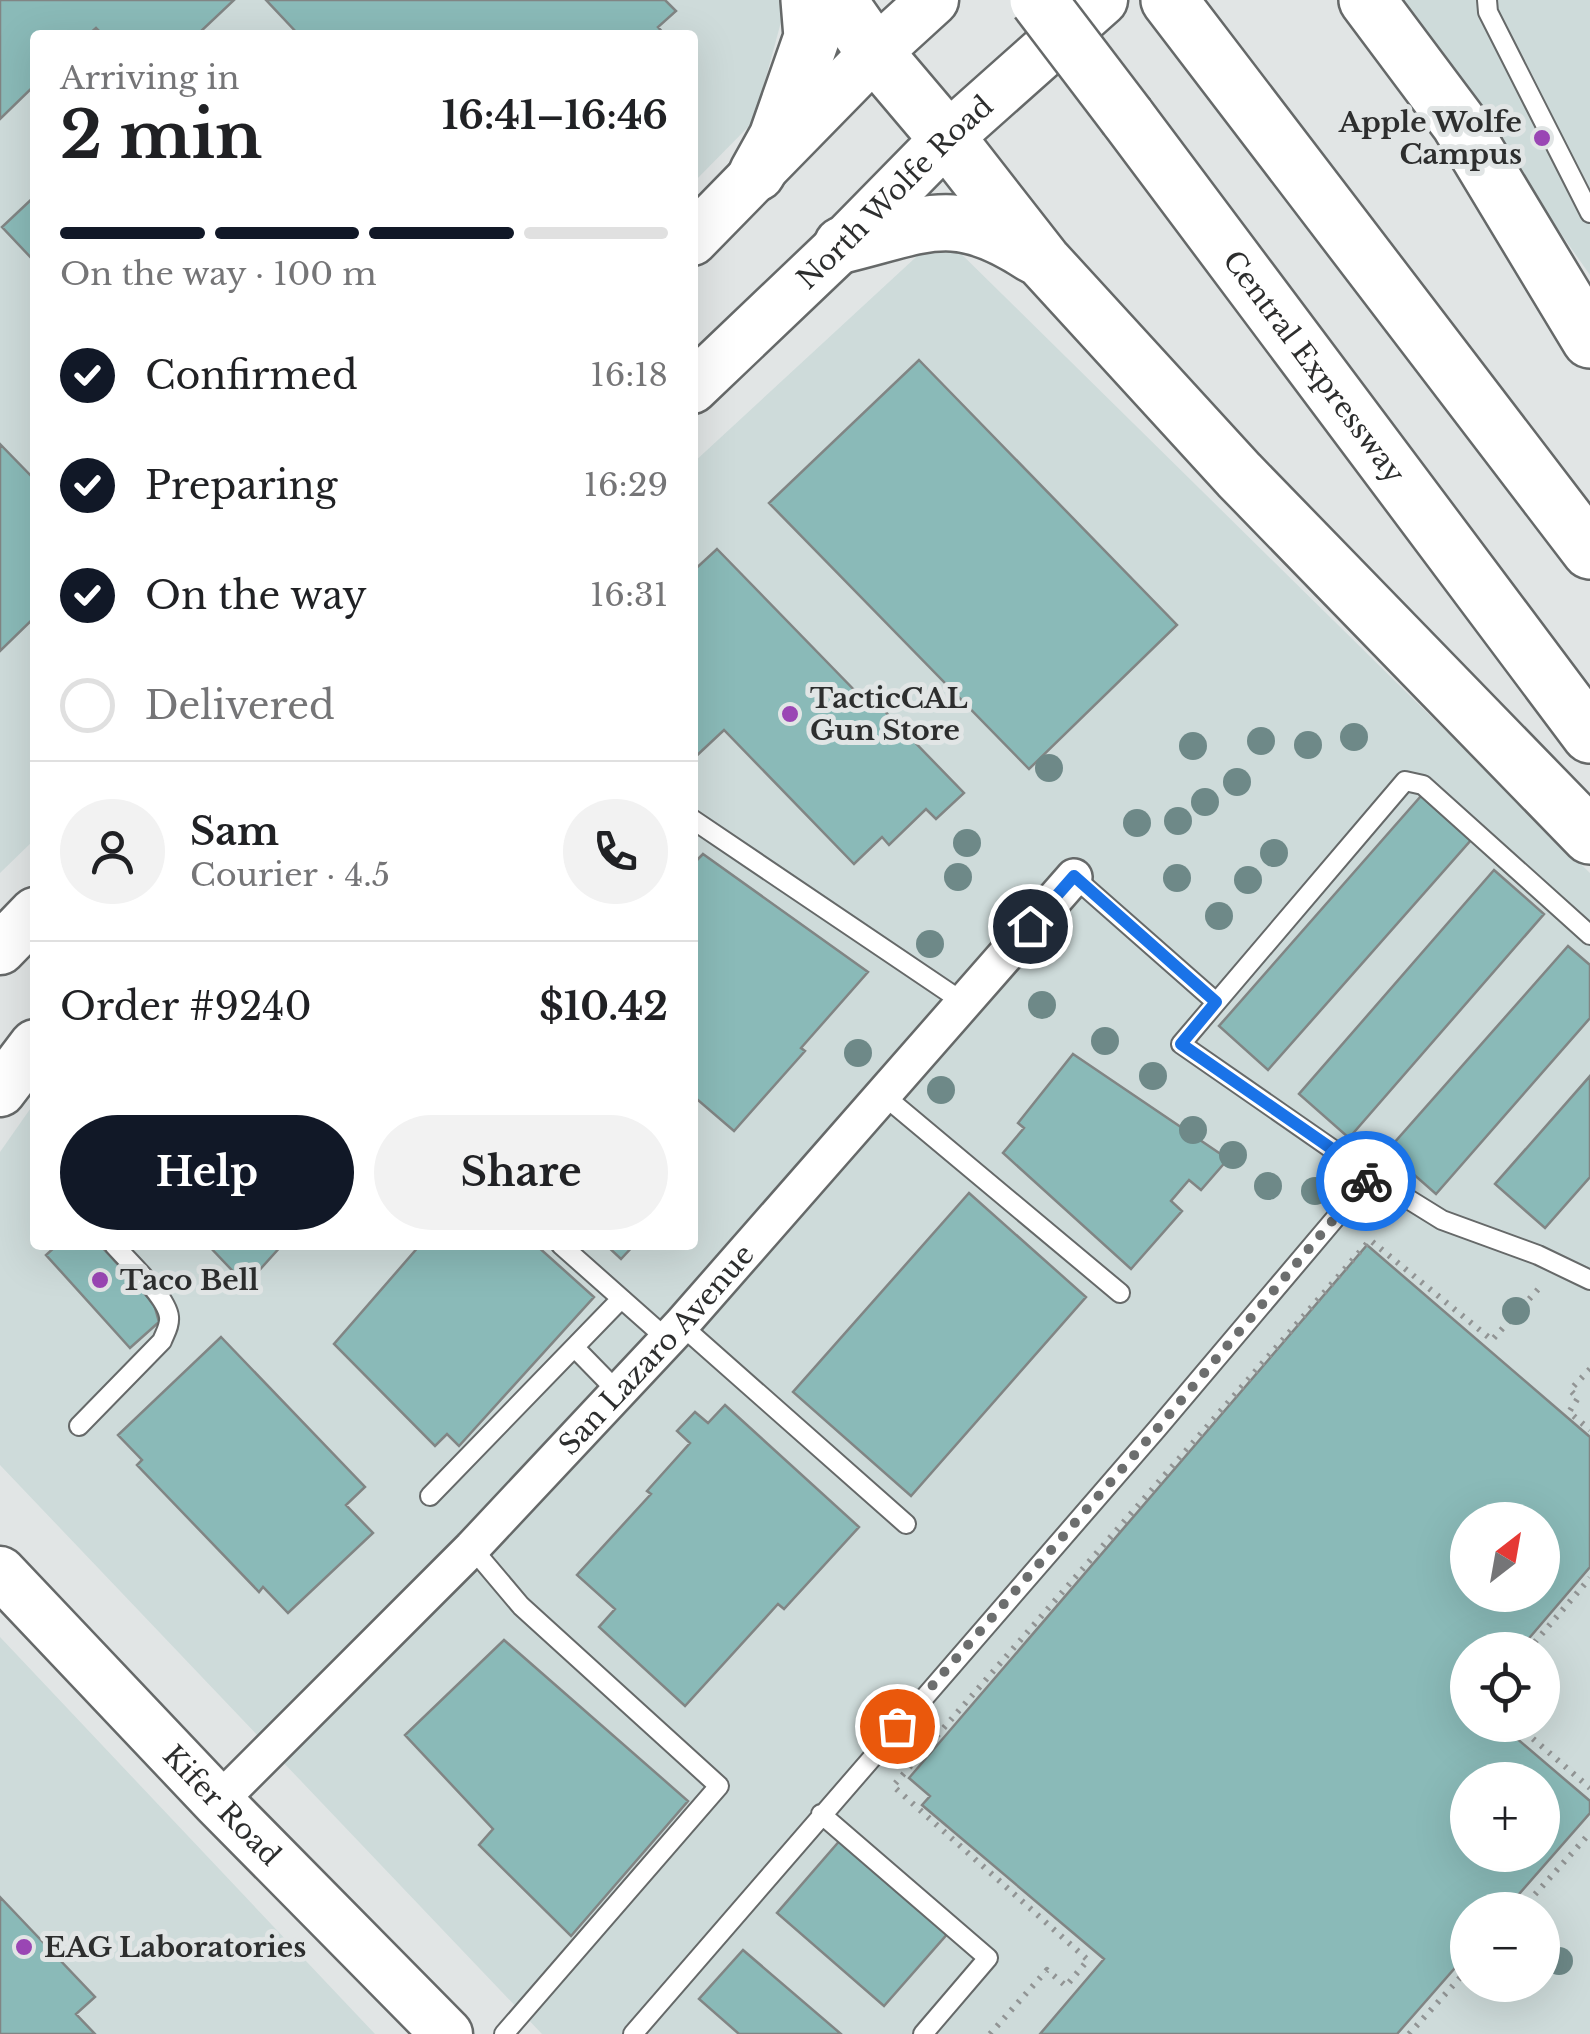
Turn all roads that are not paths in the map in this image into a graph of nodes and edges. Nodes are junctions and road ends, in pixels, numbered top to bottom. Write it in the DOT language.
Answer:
graph roads {
  1 [pos="809,0"];
  2 [pos="838,0"];
  3 [pos="933,0"];
  4 [pos="1038,0"];
  5 [pos="1102,0"];
  6 [pos="1169,0"];
  7 [pos="1488,0"];
  8 [pos="1374,7"];
  9 [pos="875,54"];
  10 [pos="947,138"];
  11 [pos="757,173"];
  12 [pos="1590,214"];
  13 [pos="698,234"];
  14 [pos="842,245"];
  15 [pos="1043,261"];
  16 [pos="1590,340"];
  17 [pos="698,382"];
  18 [pos="1590,551"];
  19 [pos="1590,735"];
  20 [pos="698,823"];
  21 [pos="1590,836"];
  22 [pos="1074,876"];
  23 [pos="30,918"];
  24 [pos="1590,935"];
  25 [pos="0,949"];
  26 [pos="963,1002"];
  27 [pos="1216,1002"];
  28 [pos="30,1052"];
  29 [pos="0,1091"];
  30 [pos="882,1094"];
  31 [pos="1371,1176"];
  32 [pos="118,1250"];
  33 [pos="566,1250"];
  34 [pos="1590,1280"];
  35 [pos="1120,1293"];
  36 [pos="620,1300"];
  37 [pos="674,1332"];
  38 [pos="575,1348"];
  39 [pos="617,1391"];
  40 [pos="79,1426"];
  41 [pos="430,1496"];
  42 [pos="906,1524"];
  43 [pos="472,1548"];
  44 [pos="0,1572"];
  45 [pos="218,1802"];
  46 [pos="821,1814"];
  47 [pos="447,2034"];
  48 [pos="504,2034"];
  49 [pos="633,2034"];
  50 [pos="923,2034"];
  1 -- 11 [label="highway"];
  2 -- 9 [label="highway"];
  3 -- 9 [label="main road"];
  4 -- 19 [label="highway, Central Expressway, bridge"];
  5 -- 10 [label="main road, North Wolfe Road"];
  6 -- 18 [label="highway"];
  7 -- 12 [label="lane"];
  8 -- 16 [label="highway"];
  9 -- 10 [label="highway"];
  9 -- 11 [label="main road"];
  10 -- 14 [label="main road, North Wolfe Road"];
  10 -- 15 [label="highway"];
  11 -- 13 [label="main road"];
  14 -- 15 [label="highway"];
  14 -- 17 [label="main road, North Wolfe Road"];
  15 -- 21 [label="highway"];
  20 -- 26 [label="lane"];
  22 -- 26 [label="street, San Lazaro Avenue"];
  22 -- 27 [label="lane"];
  23 -- 25 [label="main road"];
  24 -- 27 [label="lane"];
  26 -- 30 [label="street, San Lazaro Avenue"];
  27 -- 31 [label="lane"];
  28 -- 29 [label="main road"];
  30 -- 35 [label="lane"];
  30 -- 37 [label="street, San Lazaro Avenue"];
  31 -- 34 [label="lane"];
  31 -- 46 [label="lane"];
  32 -- 40 [label="lane"];
  33 -- 36 [label="lane"];
  36 -- 37 [label="lane"];
  36 -- 38 [label="lane"];
  37 -- 39 [label="street, San Lazaro Avenue"];
  37 -- 42 [label="lane"];
  38 -- 39 [label="lane"];
  38 -- 41 [label="lane"];
  39 -- 43 [label="street, San Lazaro Avenue"];
  43 -- 45 [label="street, San Lazaro Avenue"];
  43 -- 48 [label="lane"];
  44 -- 45 [label="main road, Kifer Road"];
  45 -- 47 [label="main road, Kifer Road"];
  46 -- 49 [label="lane"];
  46 -- 50 [label="lane"];
}
